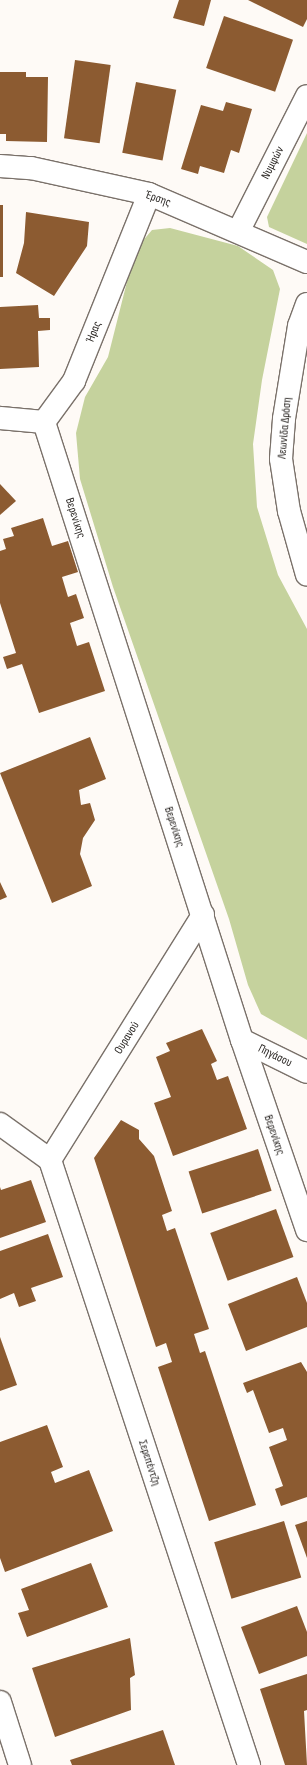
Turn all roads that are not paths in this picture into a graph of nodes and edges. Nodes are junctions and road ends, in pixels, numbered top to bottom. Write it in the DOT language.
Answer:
graph roads {
  1 [pos="307,96"];
  2 [pos="0,166"];
  3 [pos="149,194"];
  4 [pos="239,230"];
  5 [pos="307,262"];
  6 [pos="307,304"];
  7 [pos="0,418"];
  8 [pos="44,422"];
  9 [pos="307,575"];
  10 [pos="203,915"];
  11 [pos="242,1040"];
  12 [pos="307,1072"];
  13 [pos="0,1124"];
  14 [pos="50,1160"];
  15 [pos="307,1230"];
  16 [pos="0,1702"];
  17 [pos="20,1765"];
  18 [pos="249,1765"];
  1 -- 4 [label="street, Νυμφών"];
  2 -- 3 [label="street, Έρσης"];
  3 -- 4 [label="street, Έρσης"];
  3 -- 8 [label="street, Ήρας"];
  4 -- 5 [label="street, Έρσης"];
  6 -- 9 [label="street, Λεωνίδα Δρόση"];
  7 -- 8 [label="street"];
  8 -- 10 [label="street, Βερενίκης"];
  10 -- 11 [label="street, Βερενίκης"];
  10 -- 14 [label="street, Ουρανού"];
  11 -- 12 [label="street, Πηγάσου"];
  11 -- 15 [label="street, Βερενίκης"];
  13 -- 14 [label="street"];
  14 -- 18 [label="street, Σερεπέντζη"];
  16 -- 17 [label="street"];
}
